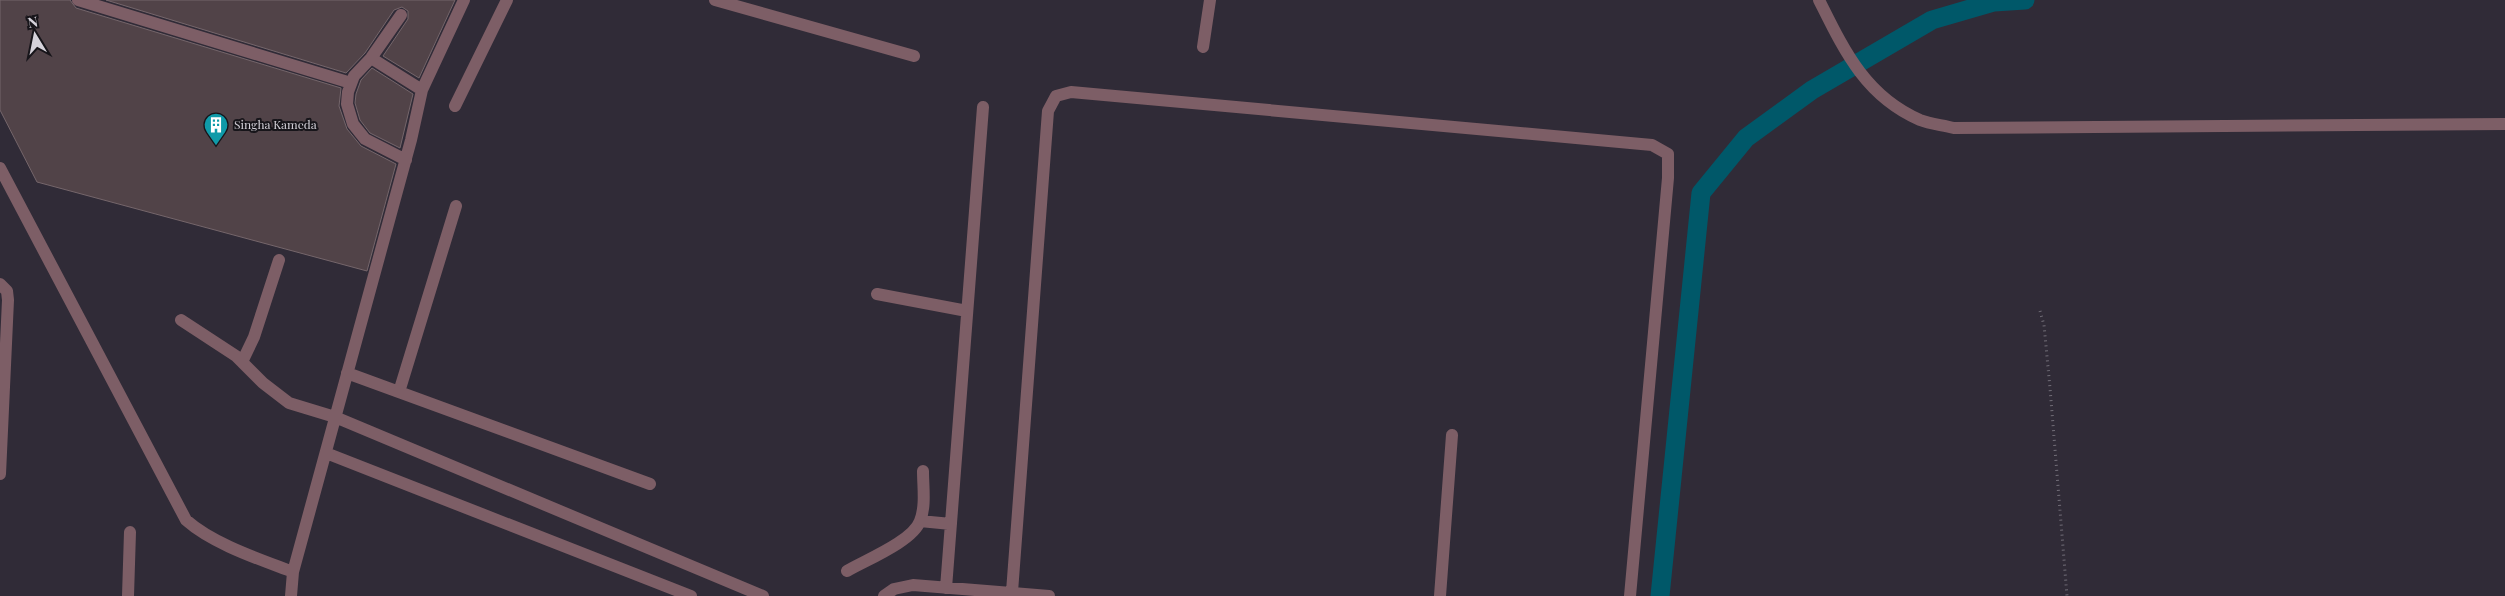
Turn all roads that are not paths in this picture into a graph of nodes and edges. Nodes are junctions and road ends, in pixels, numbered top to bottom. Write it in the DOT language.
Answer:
graph roads {
  1 [pos="78,0"];
  2 [pos="464,0"];
  3 [pos="507,0"];
  4 [pos="715,0"];
  5 [pos="1210,0"];
  6 [pos="1819,0"];
  7 [pos="401,15"];
  8 [pos="1203,47"];
  9 [pos="914,56"];
  10 [pos="371,58"];
  11 [pos="351,83"];
  12 [pos="422,90"];
  13 [pos="455,106"];
  14 [pos="983,107"];
  15 [pos="2505,124"];
  16 [pos="406,160"];
  17 [pos="0,168"];
  18 [pos="456,206"];
  19 [pos="279,260"];
  20 [pos="0,284"];
  21 [pos="877,294"];
  22 [pos="967,311"];
  23 [pos="181,320"];
  24 [pos="242,362"];
  25 [pos="347,374"];
  26 [pos="399,392"];
  27 [pos="335,417"];
  28 [pos="1452,435"];
  29 [pos="326,453"];
  30 [pos="923,470"];
  31 [pos="0,474"];
  32 [pos="650,484"];
  33 [pos="920,521"];
  34 [pos="951,524"];
  35 [pos="130,532"];
  36 [pos="847,571"];
  37 [pos="293,572"];
  38 [pos="946,588"];
  39 [pos="1012,592"];
  40 [pos="128,596"];
  41 [pos="291,596"];
  42 [pos="692,596"];
  43 [pos="763,596"];
  44 [pos="884,596"];
  45 [pos="1049,596"];
  46 [pos="1440,596"];
  47 [pos="1630,596"];
  1 -- 11 [label="street"];
  2 -- 12 [label="street"];
  3 -- 13 [label="street"];
  4 -- 9 [label="street"];
  5 -- 8 [label="street"];
  6 -- 15 [label="street"];
  7 -- 10 [label="street"];
  10 -- 11 [label="street"];
  10 -- 12 [label="street"];
  11 -- 16 [label="street"];
  12 -- 16 [label="street"];
  14 -- 22 [label="street"];
  16 -- 25 [label="street"];
  17 -- 37 [label="street"];
  18 -- 26 [label="street"];
  19 -- 24 [label="street"];
  20 -- 31 [label="street"];
  21 -- 22 [label="street"];
  22 -- 34 [label="street"];
  23 -- 24 [label="street"];
  24 -- 27 [label="street"];
  25 -- 26 [label="street"];
  25 -- 27 [label="street"];
  26 -- 32 [label="street"];
  27 -- 29 [label="street"];
  27 -- 43 [label="street"];
  28 -- 46 [label="street"];
  29 -- 37 [label="street"];
  29 -- 42 [label="street"];
  30 -- 33 [label="street"];
  33 -- 34 [label="street"];
  33 -- 36 [label="street"];
  34 -- 38 [label="street"];
  35 -- 40 [label="street"];
  37 -- 41 [label="street"];
  38 -- 39 [label="street"];
  38 -- 44 [label="street"];
  39 -- 45 [label="street"];
  39 -- 47 [label="street"];
}
